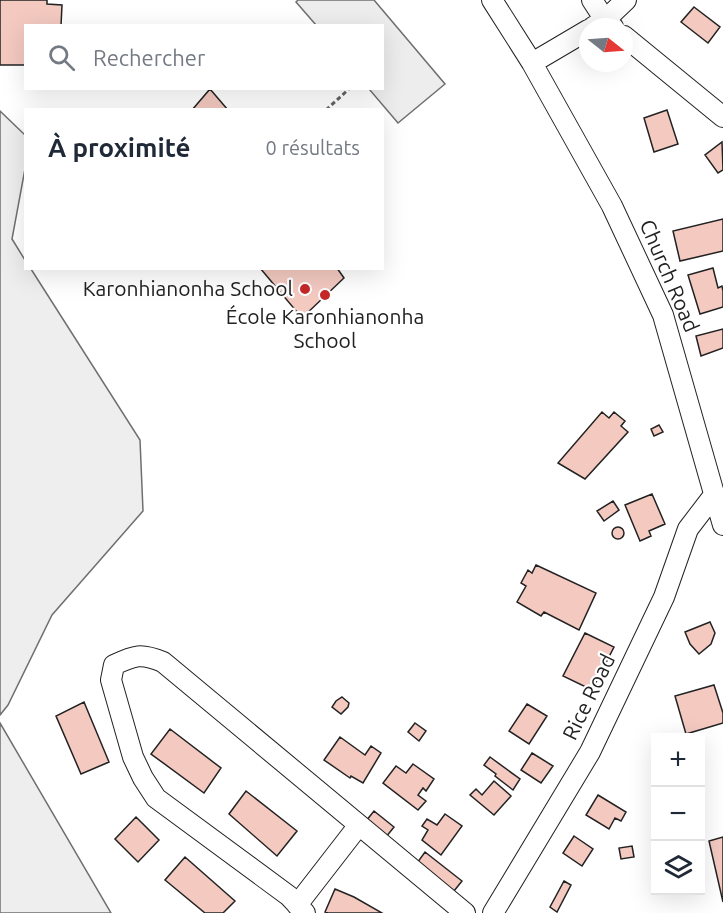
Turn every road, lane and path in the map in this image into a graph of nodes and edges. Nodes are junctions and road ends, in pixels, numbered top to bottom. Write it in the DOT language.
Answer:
graph roads {
  1 [pos="492,0"];
  2 [pos="592,0"];
  3 [pos="626,0"];
  4 [pos="601,18"];
  5 [pos="610,18"];
  6 [pos="579,35"];
  7 [pos="633,43"];
  8 [pos="532,63"];
  9 [pos="348,90"];
  10 [pos="328,108"];
  11 [pos="723,117"];
  12 [pos="714,495"];
  13 [pos="723,525"];
  14 [pos="359,825"];
  15 [pos="301,909"];
  16 [pos="465,913"];
  17 [pos="493,913"];
  1 -- 8 [label="street, Church Road"];
  2 -- 4 [label="street"];
  3 -- 5 [label="street"];
  6 -- 8 [label="street"];
  7 -- 11 [label="street"];
  8 -- 12 [label="street, Church Road"];
  9 -- 10 [label="path"];
  12 -- 13 [label="street, Church Road"];
  12 -- 17 [label="street, Rice Road"];
  14 -- 15 [label="street"];
  14 -- 15 [label="street"];
  14 -- 16 [label="street"];
}
